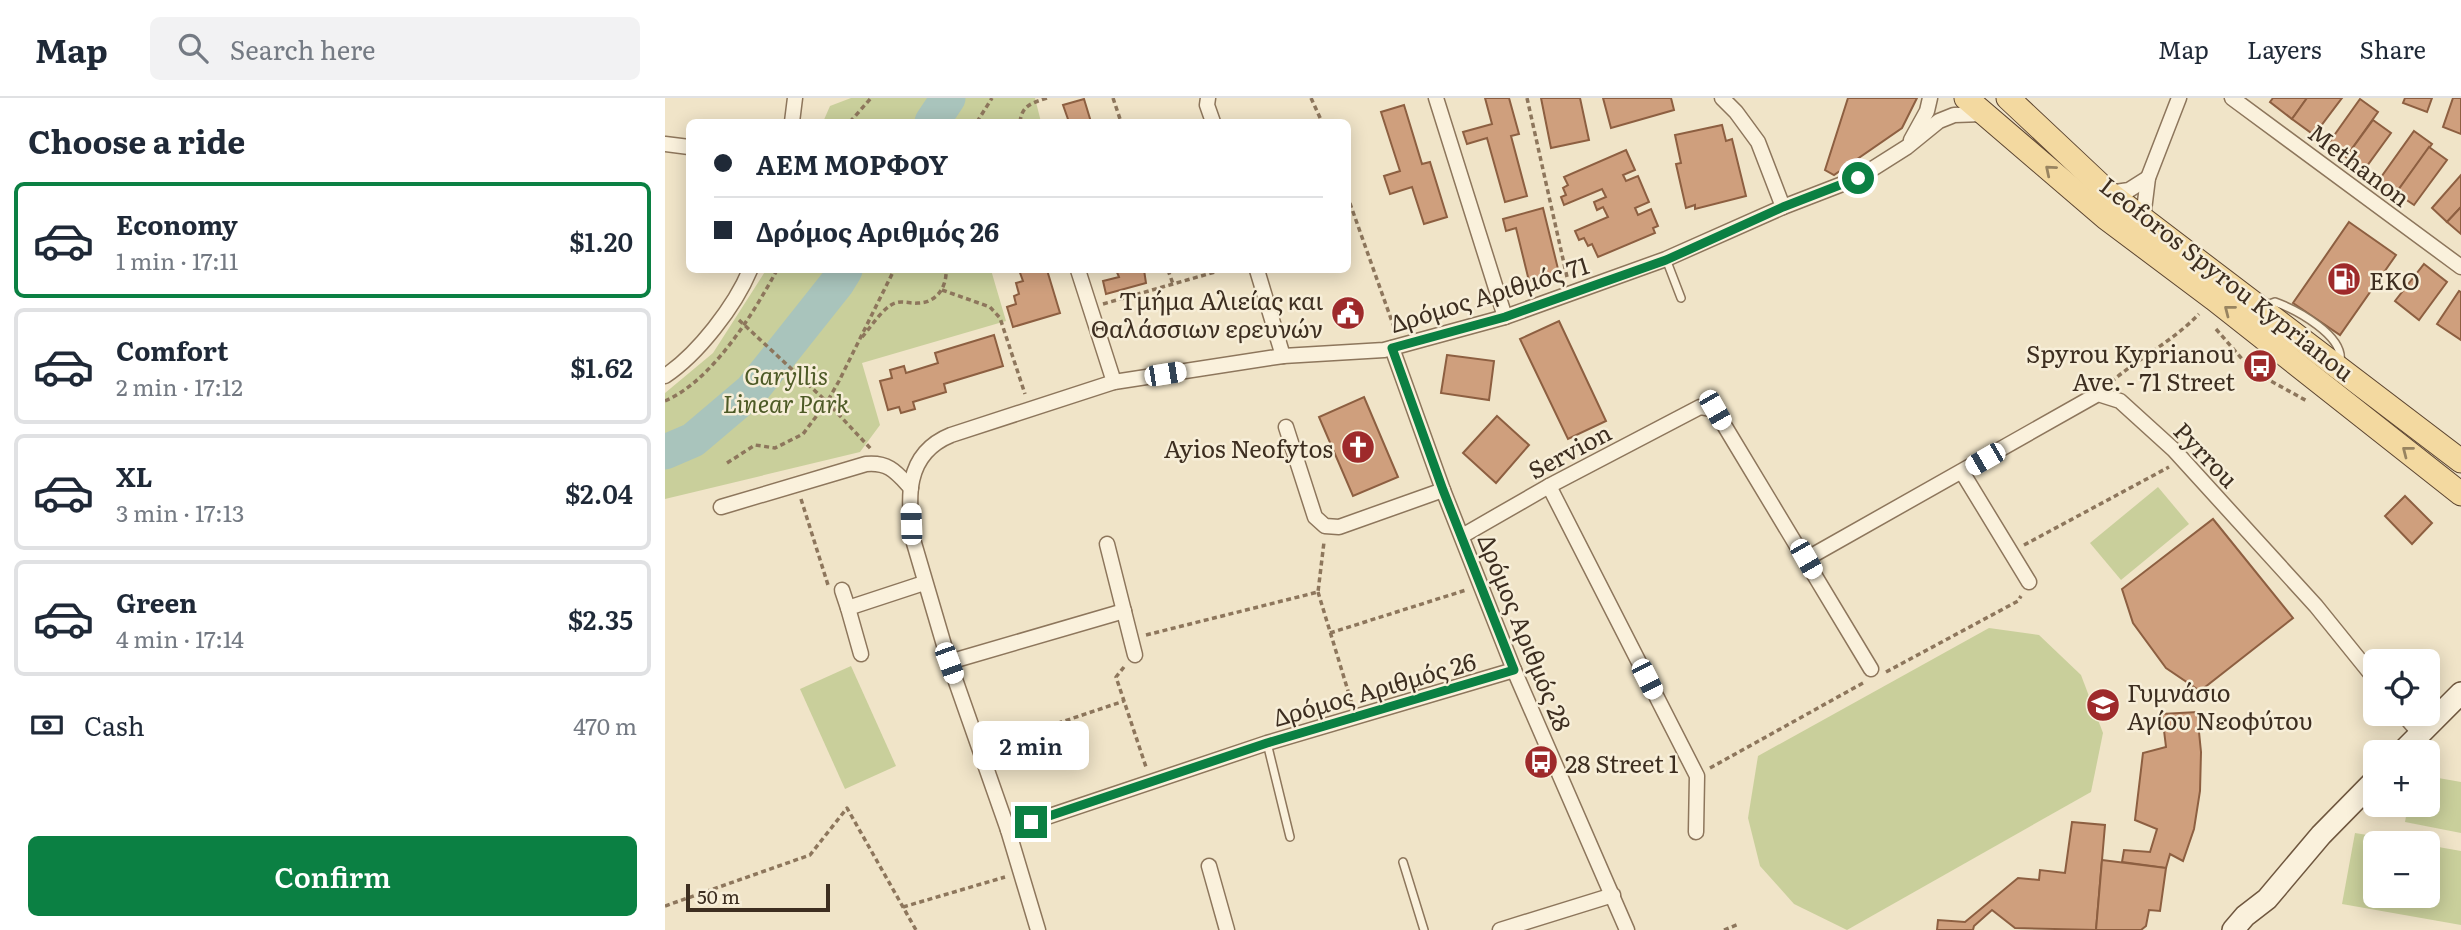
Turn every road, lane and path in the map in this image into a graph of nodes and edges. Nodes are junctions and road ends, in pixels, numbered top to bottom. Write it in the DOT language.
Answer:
graph roads {
  1 [pos="795,98"];
  2 [pos="870,98"];
  3 [pos="992,98"];
  4 [pos="1113,98"];
  5 [pos="1208,98"];
  6 [pos="1311,98"];
  7 [pos="1436,98"];
  8 [pos="1527,98"];
  9 [pos="1722,98"];
  10 [pos="1930,98"];
  11 [pos="1966,98"];
  12 [pos="2008,98"];
  13 [pos="2179,98"];
  14 [pos="2232,98"];
  15 [pos="1043,99"];
  16 [pos="1983,114"];
  17 [pos="792,119"];
  18 [pos="852,119"];
  19 [pos="979,119"];
  20 [pos="1020,119"];
  21 [pos="1120,119"];
  22 [pos="1212,119"];
  23 [pos="1321,119"];
  24 [pos="665,144"];
  25 [pos="686,147"];
  26 [pos="1907,147"];
  27 [pos="2148,178"];
  28 [pos="2109,193"];
  29 [pos="1351,207"];
  30 [pos="1783,207"];
  31 [pos="2143,218"];
  32 [pos="1666,260"];
  33 [pos="2461,267"];
  34 [pos="748,273"];
  35 [pos="775,273"];
  36 [pos="892,273"];
  37 [pos="946,273"];
  38 [pos="1079,273"];
  39 [pos="1169,273"];
  40 [pos="1212,273"];
  41 [pos="1258,273"];
  42 [pos="1173,284"];
  43 [pos="942,290"];
  44 [pos="1571,294"];
  45 [pos="1681,298"];
  46 [pos="1091,307"];
  47 [pos="2200,313"];
  48 [pos="1505,317"];
  49 [pos="744,323"];
  50 [pos="858,342"];
  51 [pos="1396,347"];
  52 [pos="1283,356"];
  53 [pos="665,376"];
  54 [pos="1114,382"];
  55 [pos="2098,394"];
  56 [pos="665,401"];
  57 [pos="827,402"];
  58 [pos="1030,409"];
  59 [pos="1286,427"];
  60 [pos="873,450"];
  61 [pos="2183,460"];
  62 [pos="2461,461"];
  63 [pos="727,463"];
  64 [pos="1962,472"];
  65 [pos="797,485"];
  66 [pos="1549,486"];
  67 [pos="911,488"];
  68 [pos="1443,490"];
  69 [pos="2461,494"];
  70 [pos="721,507"];
  71 [pos="1325,526"];
  72 [pos="1462,536"];
  73 [pos="1107,544"];
  74 [pos="2011,552"];
  75 [pos="1806,559"];
  76 [pos="2029,582"];
  77 [pos="924,583"];
  78 [pos="1481,585"];
  79 [pos="842,590"];
  80 [pos="1318,592"];
  81 [pos="848,608"];
  82 [pos="1123,611"];
  83 [pos="1330,633"];
  84 [pos="1131,639"];
  85 [pos="861,654"];
  86 [pos="1135,655"];
  87 [pos="949,663"];
  88 [pos="2363,664"];
  89 [pos="1871,669"];
  90 [pos="1514,670"];
  91 [pos="2461,692"];
  92 [pos="1124,701"];
  93 [pos="1356,717"];
  94 [pos="2413,726"];
  95 [pos="2420,734"];
  96 [pos="2414,740"];
  97 [pos="1267,743"];
  98 [pos="980,750"];
  99 [pos="1697,776"];
  100 [pos="1151,782"];
  101 [pos="2363,792"];
  102 [pos="1008,830"];
  103 [pos="1696,832"];
  104 [pos="1290,837"];
  105 [pos="1403,862"];
  106 [pos="1209,866"];
  107 [pos="1020,872"];
  108 [pos="1613,895"];
  109 [pos="665,906"];
  110 [pos="903,907"];
  111 [pos="1739,924"];
  112 [pos="916,930"];
  113 [pos="1038,930"];
  114 [pos="1227,930"];
  115 [pos="1424,930"];
  116 [pos="1500,930"];
  117 [pos="1627,930"];
  118 [pos="1724,930"];
  119 [pos="2233,930"];
  1 -- 17 [label="street"];
  2 -- 18 [label="path"];
  3 -- 19 [label="path"];
  4 -- 21 [label="path"];
  5 -- 22 [label="street"];
  6 -- 23 [label="path"];
  7 -- 48 [label="street"];
  8 -- 44 [label="path"];
  9 -- 30 [label="street"];
  10 -- 26 [label="street, Δρόμος Αριθμός 71"];
  11 -- 16 [label="main road, Leoforos Spyrou Kyprianou"];
  12 -- 28 [label="main road, Leoforos Spyrou Kyprianou"];
  13 -- 27 [label="street"];
  14 -- 33 [label="street, Methanon"];
  15 -- 20 [label="path"];
  16 -- 26 [label="street, Δρόμος Αριθμός 71"];
  69 -- 16 [label="main road, Leoforos Spyrou Kyprianou, one-way"];
  24 -- 25 [label="street"];
  26 -- 30 [label="street, Δρόμος Αριθμός 71"];
  27 -- 28 [label="street"];
  27 -- 31 [label="street"];
  28 -- 31 [label="main road, Leoforos Spyrou Kyprianou"];
  29 -- 51 [label="path"];
  30 -- 32 [label="street, Δρόμος Αριθμός 71"];
  31 -- 62 [label="main road, Leoforos Spyrou Kyprianou"];
  32 -- 44 [label="street, Δρόμος Αριθμός 71"];
  32 -- 45 [label="lane"];
  34 -- 53 [label="street"];
  35 -- 49 [label="path"];
  36 -- 50 [label="path"];
  37 -- 43 [label="path"];
  38 -- 46 [label="street"];
  39 -- 42 [label="path"];
  40 -- 42 [label="path"];
  41 -- 52 [label="street"];
  42 -- 46 [label="path"];
  43 -- 50 [label="path"];
  43 -- 58 [label="path"];
  44 -- 48 [label="street, Δρόμος Αριθμός 71"];
  46 -- 54 [label="street"];
  47 -- 55 [label="path"];
  48 -- 51 [label="street, Δρόμος Αριθμός 71"];
  49 -- 56 [label="path"];
  49 -- 57 [label="path"];
  50 -- 57 [label="path"];
  51 -- 52 [label="street, Δρόμος Αριθμός 71"];
  51 -- 68 [label="street, Δρόμος Αριθμός 28"];
  52 -- 54 [label="street, Δρόμος Αριθμός 71"];
  54 -- 58 [label="street, Δρόμος Αριθμός 71"];
  55 -- 61 [label="street, Pyrrou"];
  55 -- 64 [label="street"];
  57 -- 60 [label="path"];
  57 -- 63 [label="path"];
  58 -- 67 [label="street, Δρόμος Αριθμός 71"];
  59 -- 71 [label="street"];
  61 -- 74 [label="path"];
  61 -- 88 [label="street, Pyrrou"];
  64 -- 74 [label="street"];
  64 -- 75 [label="street"];
  65 -- 67 [label="street"];
  65 -- 70 [label="street"];
  65 -- 79 [label="path"];
  66 -- 72 [label="street, Servion"];
  66 -- 75 [label="street, Servion"];
  66 -- 99 [label="street"];
  67 -- 77 [label="street"];
  68 -- 71 [label="street"];
  68 -- 72 [label="street, Δρόμος Αριθμός 28"];
  71 -- 80 [label="path"];
  72 -- 78 [label="street, Δρόμος Αριθμός 28"];
  73 -- 82 [label="street"];
  74 -- 76 [label="street"];
  75 -- 89 [label="street"];
  76 -- 89 [label="path"];
  77 -- 81 [label="street"];
  77 -- 87 [label="street"];
  78 -- 83 [label="path"];
  78 -- 90 [label="street, Δρόμος Αριθμός 28"];
  79 -- 81 [label="street"];
  80 -- 83 [label="path"];
  80 -- 84 [label="path"];
  81 -- 85 [label="street"];
  82 -- 84 [label="street"];
  82 -- 87 [label="street"];
  83 -- 93 [label="path"];
  84 -- 86 [label="street"];
  86 -- 92 [label="path"];
  87 -- 98 [label="street"];
  89 -- 99 [label="path"];
  90 -- 93 [label="street, Δρόμος Αριθμός 26"];
  90 -- 108 [label="street, Δρόμος Αριθμός 28"];
  91 -- 95 [label="main road"];
  92 -- 98 [label="path"];
  92 -- 100 [label="path"];
  93 -- 97 [label="street, Δρόμος Αριθμός 26"];
  94 -- 95 [label="street"];
  95 -- 96 [label="main road"];
  97 -- 100 [label="street, Δρόμος Αριθμός 26"];
  97 -- 104 [label="lane"];
  98 -- 102 [label="street"];
  99 -- 103 [label="street"];
  100 -- 102 [label="street, Δρόμος Αριθμός 26"];
  101 -- 119 [label="main road"];
  102 -- 107 [label="street"];
  105 -- 115 [label="lane"];
  106 -- 114 [label="street"];
  107 -- 110 [label="path"];
  107 -- 113 [label="street"];
  108 -- 116 [label="street"];
  108 -- 117 [label="street, Δρόμος Αριθμός 28"];
  109 -- 110 [label="path"];
  110 -- 112 [label="path"];
  111 -- 118 [label="path"];
}
